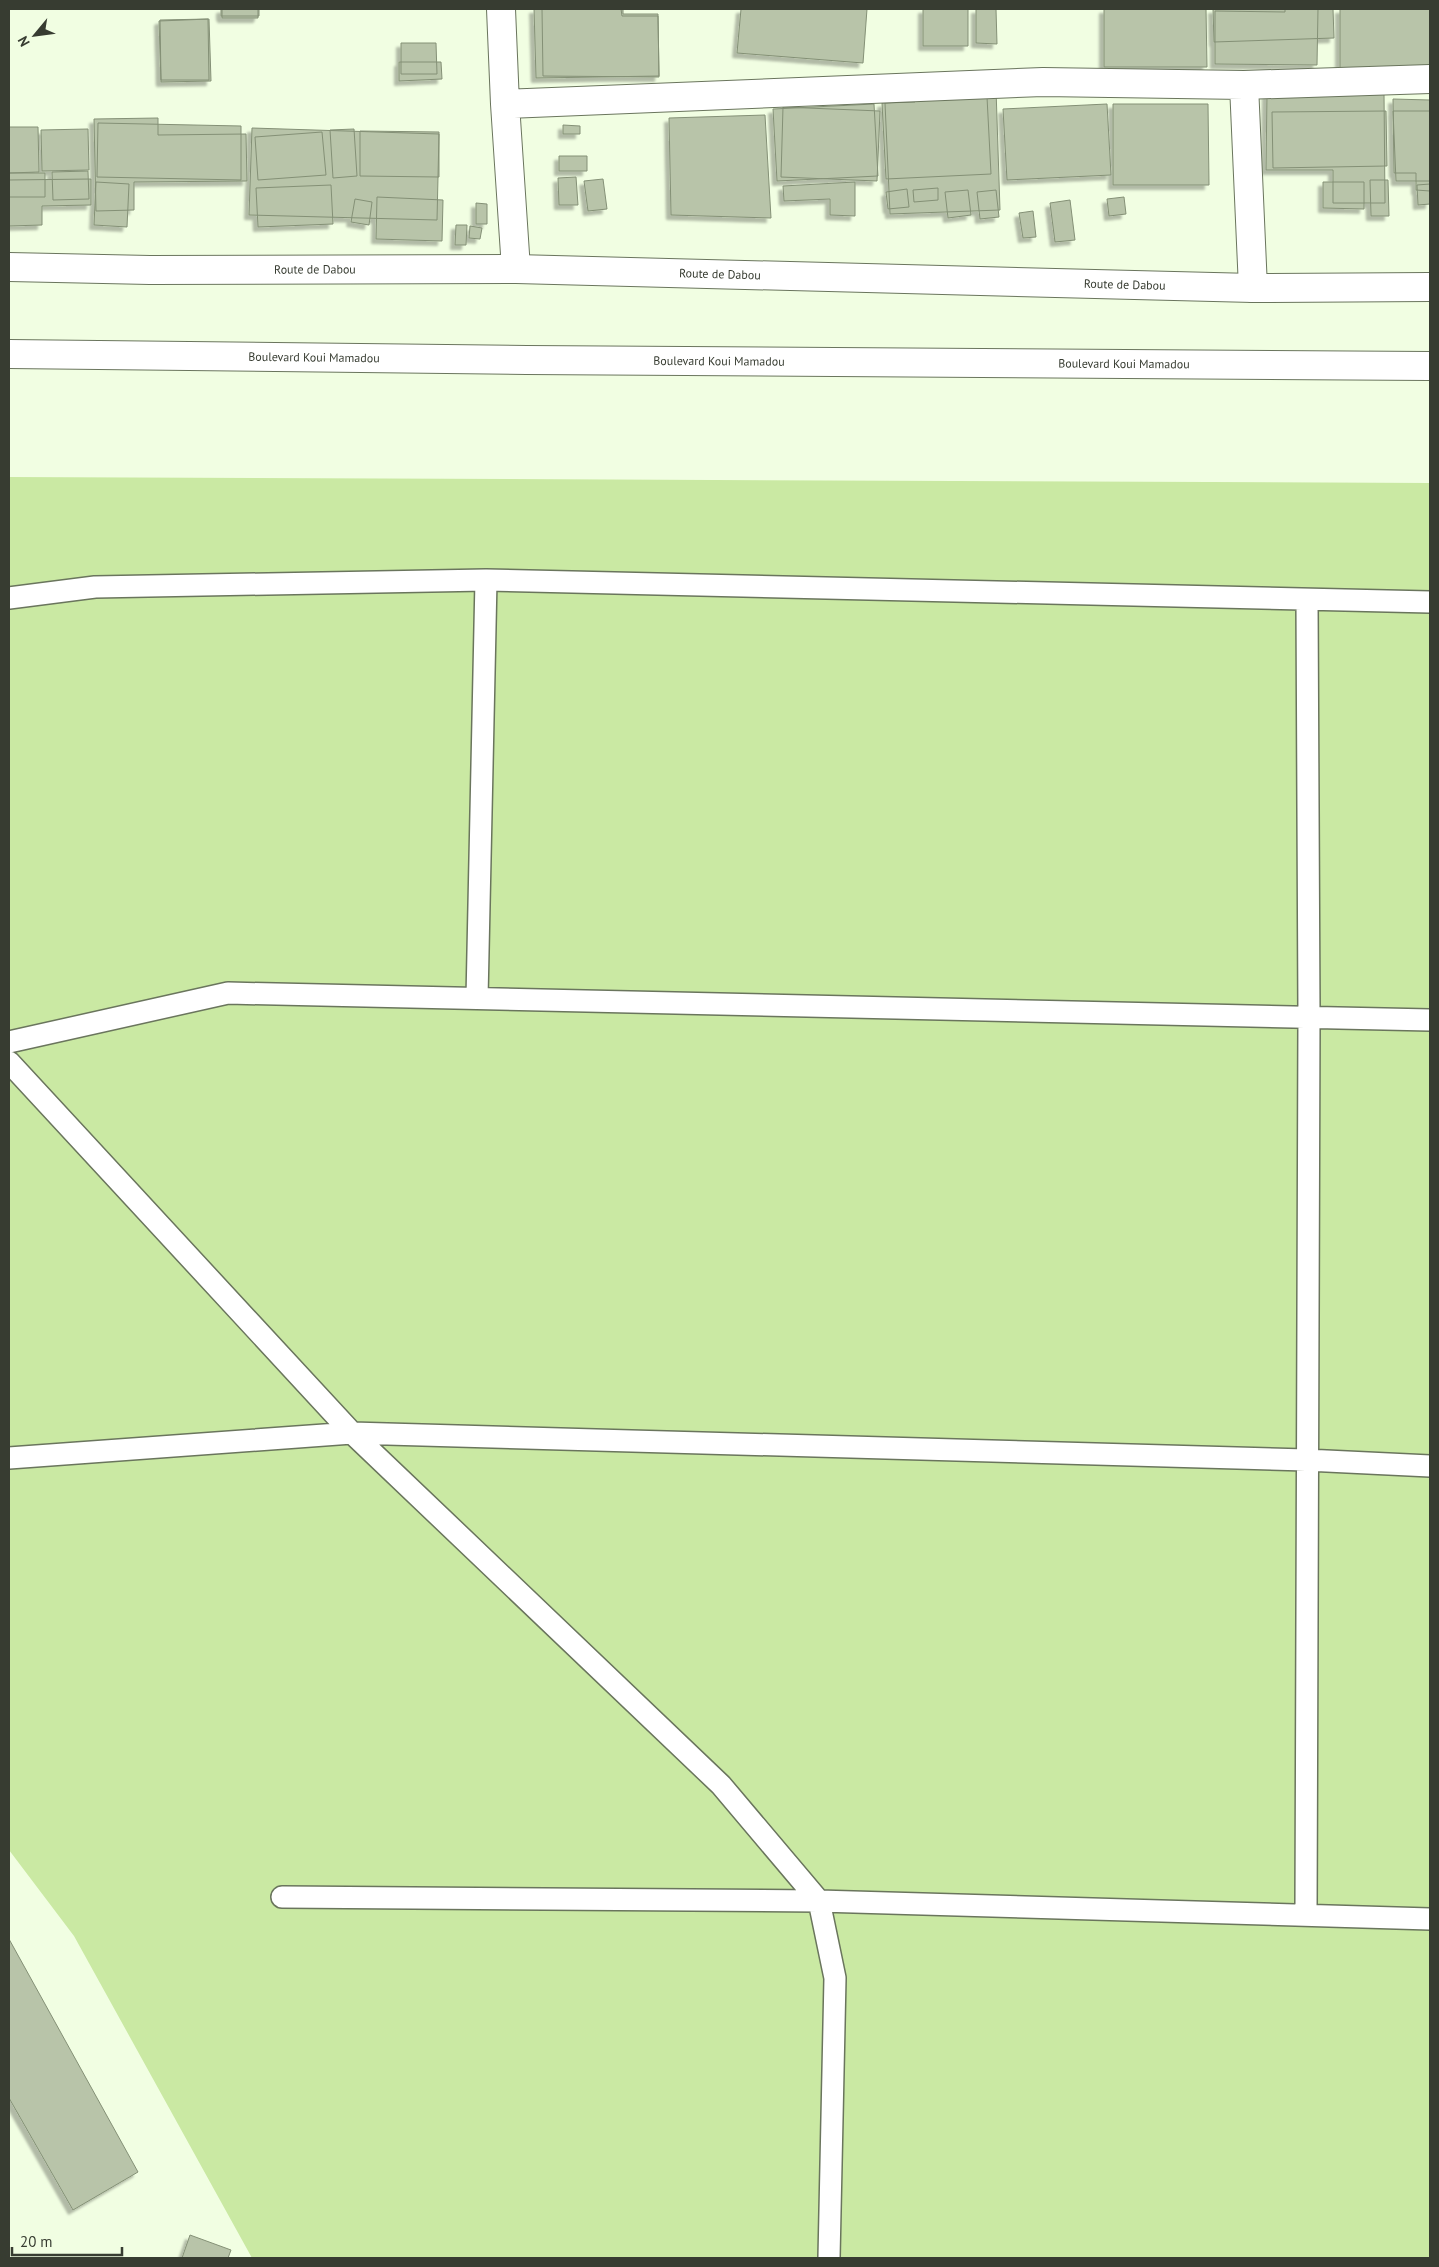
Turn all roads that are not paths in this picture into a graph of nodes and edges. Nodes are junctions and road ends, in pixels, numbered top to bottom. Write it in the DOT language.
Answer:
graph roads {
  1 [pos="501,9"];
  2 [pos="1430,79"];
  3 [pos="1244,85"];
  4 [pos="505,104"];
  5 [pos="9,266"];
  6 [pos="516,269"];
  7 [pos="1430,287"];
  8 [pos="1253,288"];
  9 [pos="9,354"];
  10 [pos="1430,366"];
  11 [pos="486,580"];
  12 [pos="9,598"];
  13 [pos="1307,600"];
  14 [pos="1430,602"];
  15 [pos="477,998"];
  16 [pos="1309,1016"];
  17 [pos="1430,1020"];
  18 [pos="9,1042"];
  19 [pos="9,1062"];
  20 [pos="352,1433"];
  21 [pos="9,1458"];
  22 [pos="1306,1460"];
  23 [pos="1430,1466"];
  24 [pos="282,1897"];
  25 [pos="819,1901"];
  26 [pos="1306,1915"];
  27 [pos="1430,1920"];
  28 [pos="828,2258"];
  1 -- 4 [label="main road"];
  2 -- 3 [label="main road"];
  3 -- 4 [label="main road"];
  3 -- 8 [label="main road"];
  4 -- 6 [label="main road"];
  5 -- 6 [label="main road, Route de Dabou"];
  6 -- 8 [label="main road, Route de Dabou"];
  7 -- 8 [label="main road, Route de Dabou"];
  9 -- 10 [label="main road, Boulevard Koui Mamadou"];
  11 -- 12 [label="lane"];
  11 -- 13 [label="lane"];
  11 -- 15 [label="lane"];
  13 -- 14 [label="lane"];
  13 -- 16 [label="lane"];
  15 -- 16 [label="lane"];
  15 -- 18 [label="lane"];
  16 -- 17 [label="lane"];
  16 -- 22 [label="lane"];
  19 -- 20 [label="lane"];
  20 -- 21 [label="lane"];
  20 -- 22 [label="lane"];
  20 -- 25 [label="lane"];
  22 -- 23 [label="lane"];
  22 -- 26 [label="lane"];
  24 -- 25 [label="lane"];
  25 -- 26 [label="lane"];
  25 -- 28 [label="lane"];
  26 -- 27 [label="lane"];
}
